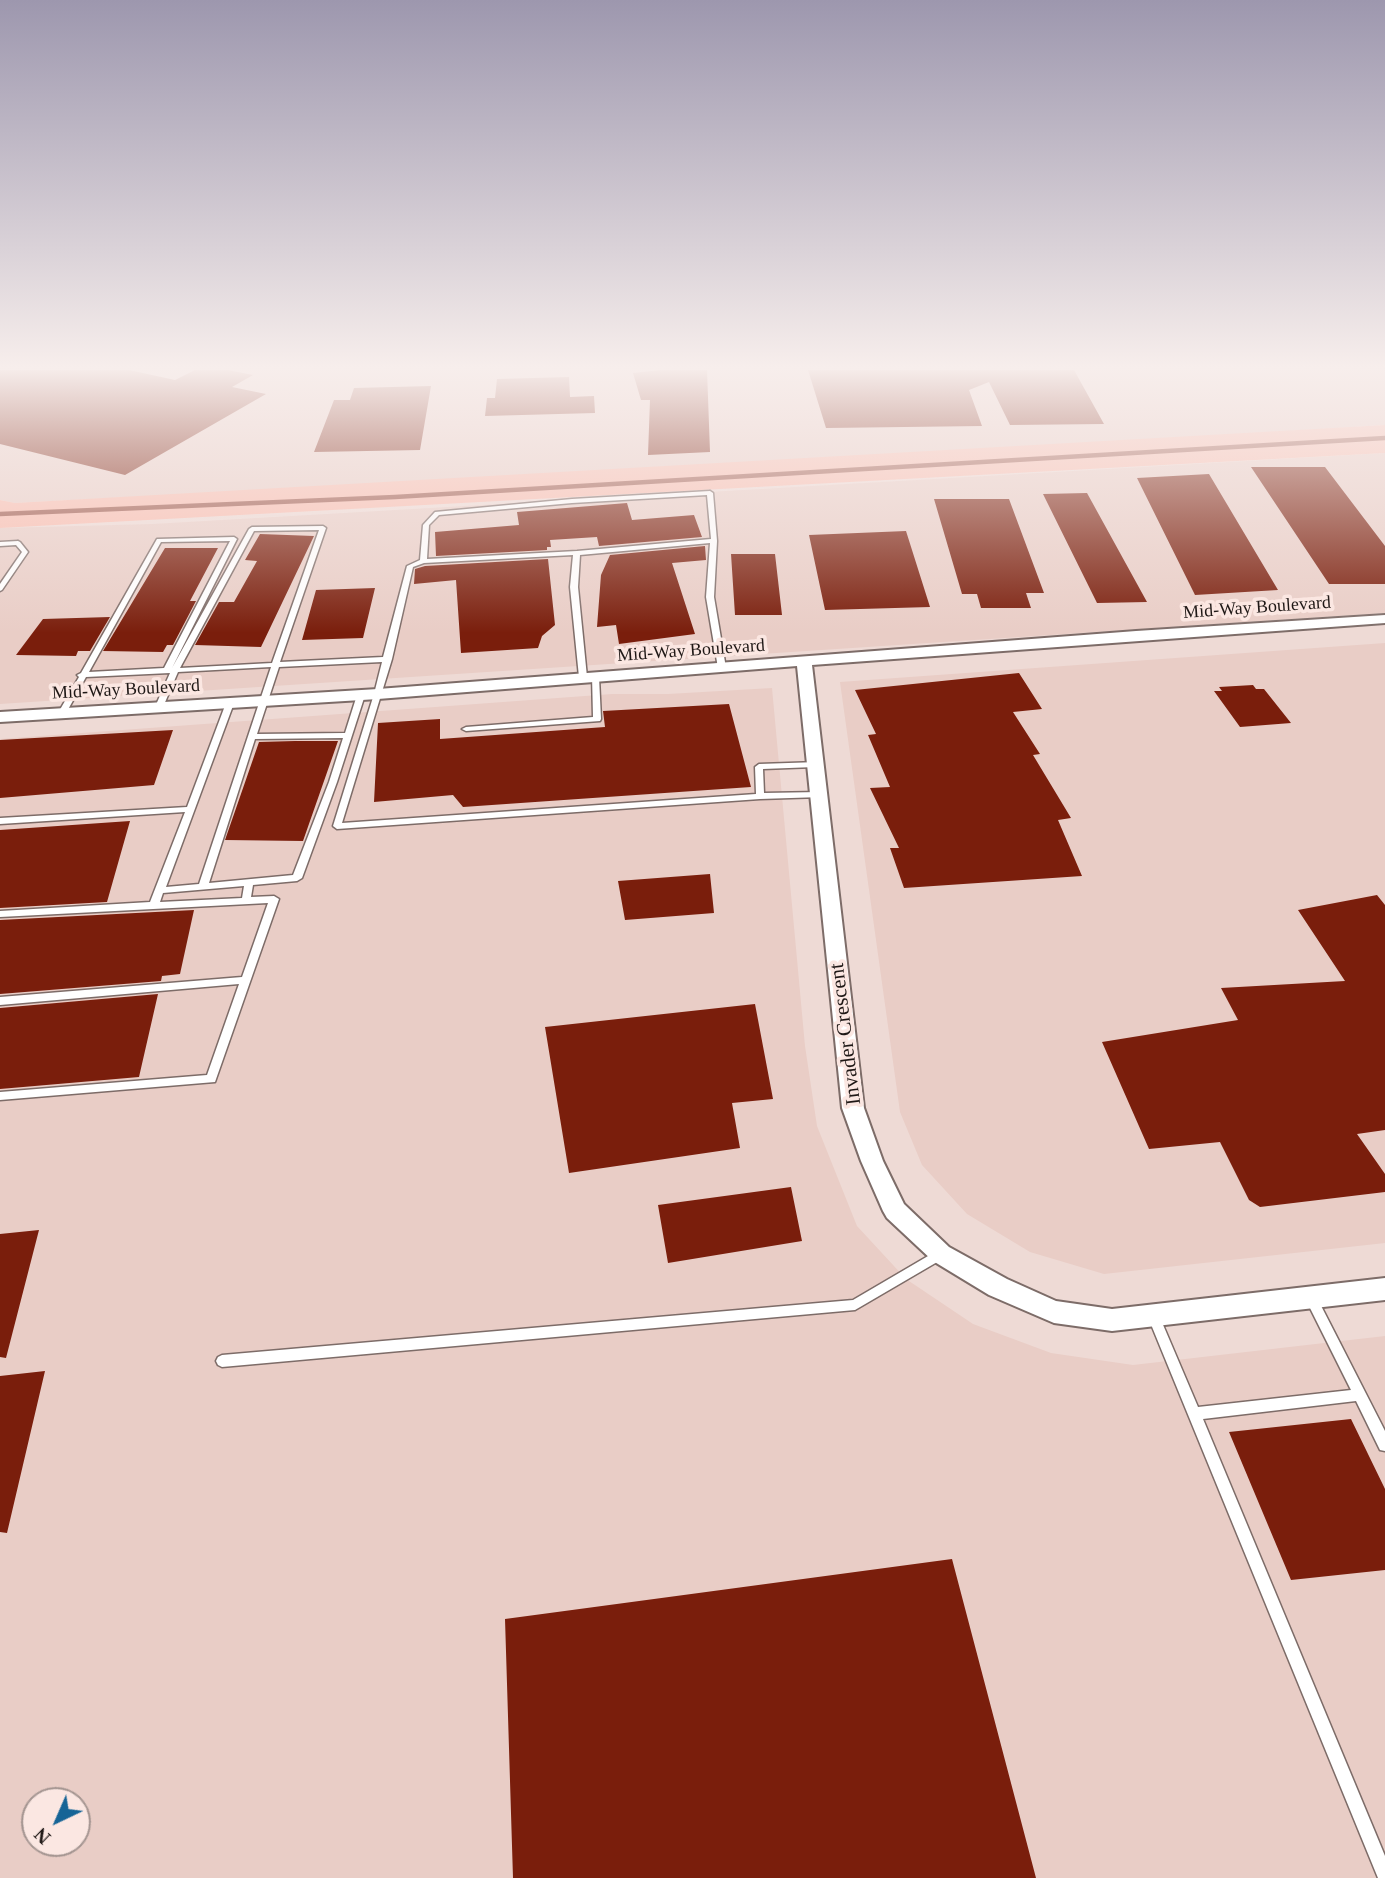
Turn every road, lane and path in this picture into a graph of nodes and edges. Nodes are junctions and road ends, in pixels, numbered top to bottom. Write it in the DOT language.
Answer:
graph roads {
  1 [pos="715,541"];
  2 [pos="0,544"];
  3 [pos="578,553"];
  4 [pos="423,561"];
  5 [pos="0,589"];
  6 [pos="1385,619"];
  7 [pos="388,659"];
  8 [pos="276,663"];
  9 [pos="804,663"];
  10 [pos="723,668"];
  11 [pos="171,670"];
  12 [pos="81,675"];
  13 [pos="589,677"];
  14 [pos="378,694"];
  15 [pos="361,695"];
  16 [pos="264,701"];
  17 [pos="230,703"];
  18 [pos="159,707"];
  19 [pos="62,713"];
  20 [pos="0,717"];
  21 [pos="466,729"];
  22 [pos="348,735"];
  23 [pos="252,737"];
  24 [pos="815,764"];
  25 [pos="819,795"];
  26 [pos="761,796"];
  27 [pos="191,809"];
  28 [pos="0,821"];
  29 [pos="249,883"];
  30 [pos="203,887"];
  31 [pos="161,890"];
  32 [pos="246,901"];
  33 [pos="154,905"];
  34 [pos="0,914"];
  35 [pos="246,980"];
  36 [pos="0,1002"];
  37 [pos="0,1097"];
  38 [pos="941,1254"];
  39 [pos="1385,1289"];
  40 [pos="1311,1298"];
  41 [pos="1153,1316"];
  42 [pos="222,1361"];
  43 [pos="1360,1395"];
  44 [pos="1194,1414"];
  45 [pos="1385,1445"];
  46 [pos="1385,1876"];
  1 -- 3 [label="lane"];
  1 -- 4 [label="lane"];
  1 -- 10 [label="lane"];
  2 -- 5 [label="lane"];
  3 -- 4 [label="lane"];
  3 -- 13 [label="lane"];
  4 -- 7 [label="lane"];
  6 -- 9 [label="street, Mid-Way Boulevard"];
  7 -- 8 [label="lane"];
  7 -- 14 [label="lane"];
  8 -- 11 [label="lane"];
  8 -- 11 [label="lane"];
  8 -- 16 [label="lane"];
  9 -- 10 [label="street, Mid-Way Boulevard"];
  9 -- 24 [label="street, Invader Crescent"];
  10 -- 13 [label="street, Mid-Way Boulevard"];
  11 -- 12 [label="lane"];
  11 -- 12 [label="lane"];
  11 -- 18 [label="lane"];
  12 -- 19 [label="lane"];
  13 -- 14 [label="street, Mid-Way Boulevard"];
  13 -- 21 [label="lane"];
  14 -- 15 [label="street, Mid-Way Boulevard"];
  14 -- 26 [label="lane"];
  15 -- 16 [label="street, Mid-Way Boulevard"];
  15 -- 22 [label="lane"];
  16 -- 17 [label="street, Mid-Way Boulevard"];
  16 -- 23 [label="lane"];
  17 -- 18 [label="street, Mid-Way Boulevard"];
  17 -- 27 [label="lane"];
  18 -- 19 [label="street, Mid-Way Boulevard"];
  19 -- 20 [label="street, Mid-Way Boulevard"];
  22 -- 23 [label="lane"];
  22 -- 29 [label="lane"];
  23 -- 30 [label="lane"];
  24 -- 25 [label="street, Invader Crescent"];
  24 -- 26 [label="lane"];
  25 -- 26 [label="lane"];
  25 -- 38 [label="street, Invader Crescent"];
  27 -- 28 [label="lane"];
  27 -- 31 [label="lane"];
  29 -- 30 [label="lane"];
  29 -- 32 [label="lane"];
  30 -- 31 [label="lane"];
  31 -- 33 [label="lane"];
  32 -- 33 [label="lane"];
  32 -- 35 [label="lane"];
  33 -- 34 [label="lane"];
  35 -- 36 [label="lane"];
  35 -- 37 [label="lane"];
  38 -- 41 [label="street, Invader Crescent"];
  38 -- 42 [label="lane"];
  39 -- 40 [label="street, Invader Crescent"];
  40 -- 41 [label="street, Invader Crescent"];
  40 -- 43 [label="lane"];
  41 -- 44 [label="lane"];
  43 -- 44 [label="lane"];
  43 -- 45 [label="lane"];
  44 -- 46 [label="lane"];
}
